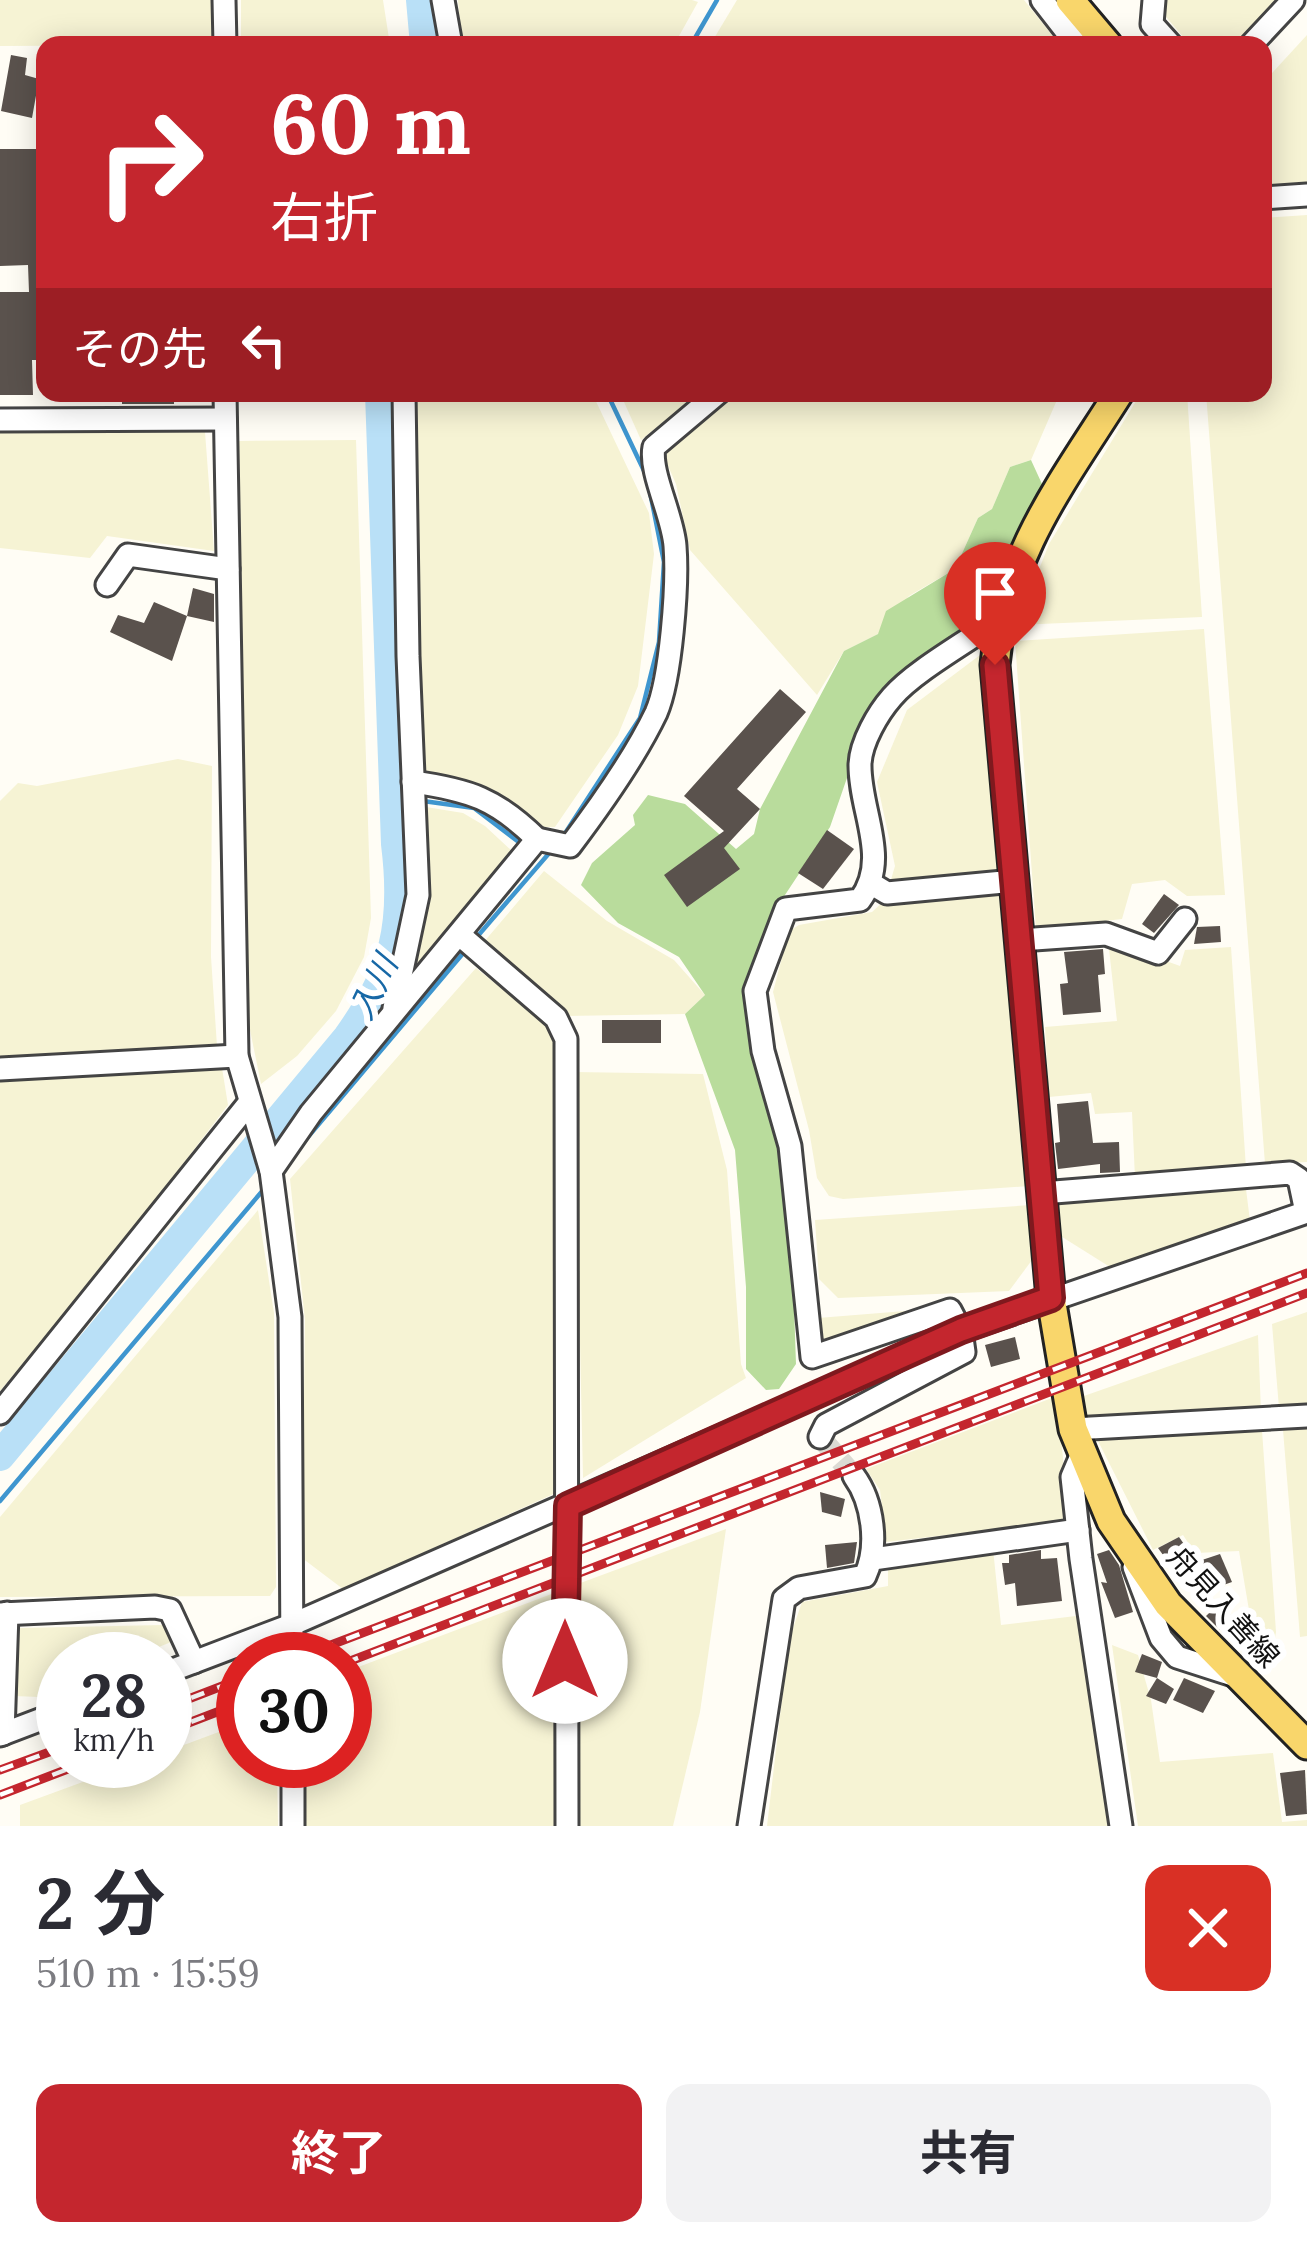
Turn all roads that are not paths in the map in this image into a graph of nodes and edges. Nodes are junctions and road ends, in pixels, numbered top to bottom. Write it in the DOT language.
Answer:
graph roads {
  1 [pos="224,0"];
  2 [pos="443,0"];
  3 [pos="1042,0"];
  4 [pos="1070,0"];
  5 [pos="1154,0"];
  6 [pos="1293,0"];
  7 [pos="225,36"];
  8 [pos="449,36"];
  9 [pos="1070,36"];
  10 [pos="1100,36"];
  11 [pos="1163,36"];
  12 [pos="1259,36"];
  13 [pos="1307,195"];
  14 [pos="1272,197"];
  15 [pos="225,402"];
  16 [pos="404,402"];
  17 [pos="707,402"];
  18 [pos="1113,402"];
  19 [pos="225,419"];
  20 [pos="0,420"];
  21 [pos="228,569"];
  22 [pos="107,584"];
  23 [pos="999,619"];
  24 [pos="413,782"];
  25 [pos="537,839"];
  26 [pos="1014,881"];
  27 [pos="872,884"];
  28 [pos="1185,919"];
  29 [pos="461,935"];
  30 [pos="1020,940"];
  31 [pos="394,1012"];
  32 [pos="238,1056"];
  33 [pos="0,1069"];
  34 [pos="251,1111"];
  35 [pos="269,1165"];
  36 [pos="1042,1193"];
  37 [pos="1306,1212"];
  38 [pos="1051,1298"];
  39 [pos="961,1330"];
  40 [pos="0,1413"];
  41 [pos="1307,1416"];
  42 [pos="820,1437"];
  43 [pos="1077,1443"];
  44 [pos="854,1476"];
  45 [pos="568,1506"];
  46 [pos="1078,1530"];
  47 [pos="1126,1544"];
  48 [pos="873,1559"];
  49 [pos="3,1614"];
  50 [pos="291,1625"];
  51 [pos="1192,1628"];
  52 [pos="291,1632"];
  53 [pos="1172,1651"];
  54 [pos="194,1662"];
  55 [pos="1240,1677"];
  56 [pos="36,1721"];
  57 [pos="2,1734"];
  58 [pos="1307,1745"];
  59 [pos="293,1788"];
  60 [pos="293,1826"];
  61 [pos="567,1826"];
  62 [pos="749,1826"];
  63 [pos="1120,1826"];
  1 -- 7 [label="street"];
  2 -- 8 [label="street"];
  3 -- 9 [label="street"];
  4 -- 10 [label="main road"];
  5 -- 11 [label="street"];
  6 -- 12 [label="street"];
  13 -- 14 [label="street"];
  15 -- 19 [label="street"];
  16 -- 24 [label="street"];
  17 -- 25 [label="street"];
  18 -- 23 [label="main road, 舟見入善線"];
  19 -- 20 [label="street"];
  19 -- 21 [label="street"];
  21 -- 22 [label="street"];
  21 -- 32 [label="street"];
  23 -- 26 [label="main road, 舟見入善線"];
  23 -- 27 [label="street"];
  24 -- 25 [label="street"];
  24 -- 31 [label="street"];
  25 -- 29 [label="street"];
  26 -- 27 [label="street"];
  26 -- 30 [label="main road, 舟見入善線"];
  27 -- 39 [label="street"];
  28 -- 30 [label="street"];
  29 -- 31 [label="street"];
  29 -- 45 [label="street"];
  30 -- 36 [label="main road, 舟見入善線"];
  31 -- 35 [label="street"];
  32 -- 33 [label="street"];
  32 -- 34 [label="street"];
  34 -- 35 [label="street"];
  34 -- 40 [label="street"];
  35 -- 50 [label="street"];
  36 -- 37 [label="street"];
  36 -- 38 [label="main road, 舟見入善線"];
  37 -- 38 [label="street"];
  38 -- 39 [label="street"];
  38 -- 43 [label="main road, 舟見入善線"];
  39 -- 42 [label="street"];
  39 -- 45 [label="street"];
  41 -- 43 [label="street"];
  43 -- 46 [label="street"];
  43 -- 47 [label="main road, 舟見入善線"];
  44 -- 48 [label="street"];
  45 -- 50 [label="street"];
  45 -- 61 [label="street"];
  46 -- 48 [label="street"];
  46 -- 63 [label="street"];
  47 -- 51 [label="main road, 舟見入善線"];
  47 -- 53 [label="street"];
  48 -- 62 [label="street"];
  49 -- 54 [label="street"];
  49 -- 57 [label="street"];
  50 -- 52 [label="street"];
  50 -- 54 [label="street"];
  51 -- 53 [label="street"];
  51 -- 55 [label="main road, 舟見入善線"];
  53 -- 55 [label="street"];
  55 -- 58 [label="main road, 舟見入善線"];
  56 -- 57 [label="street"];
  59 -- 60 [label="street"];
}
